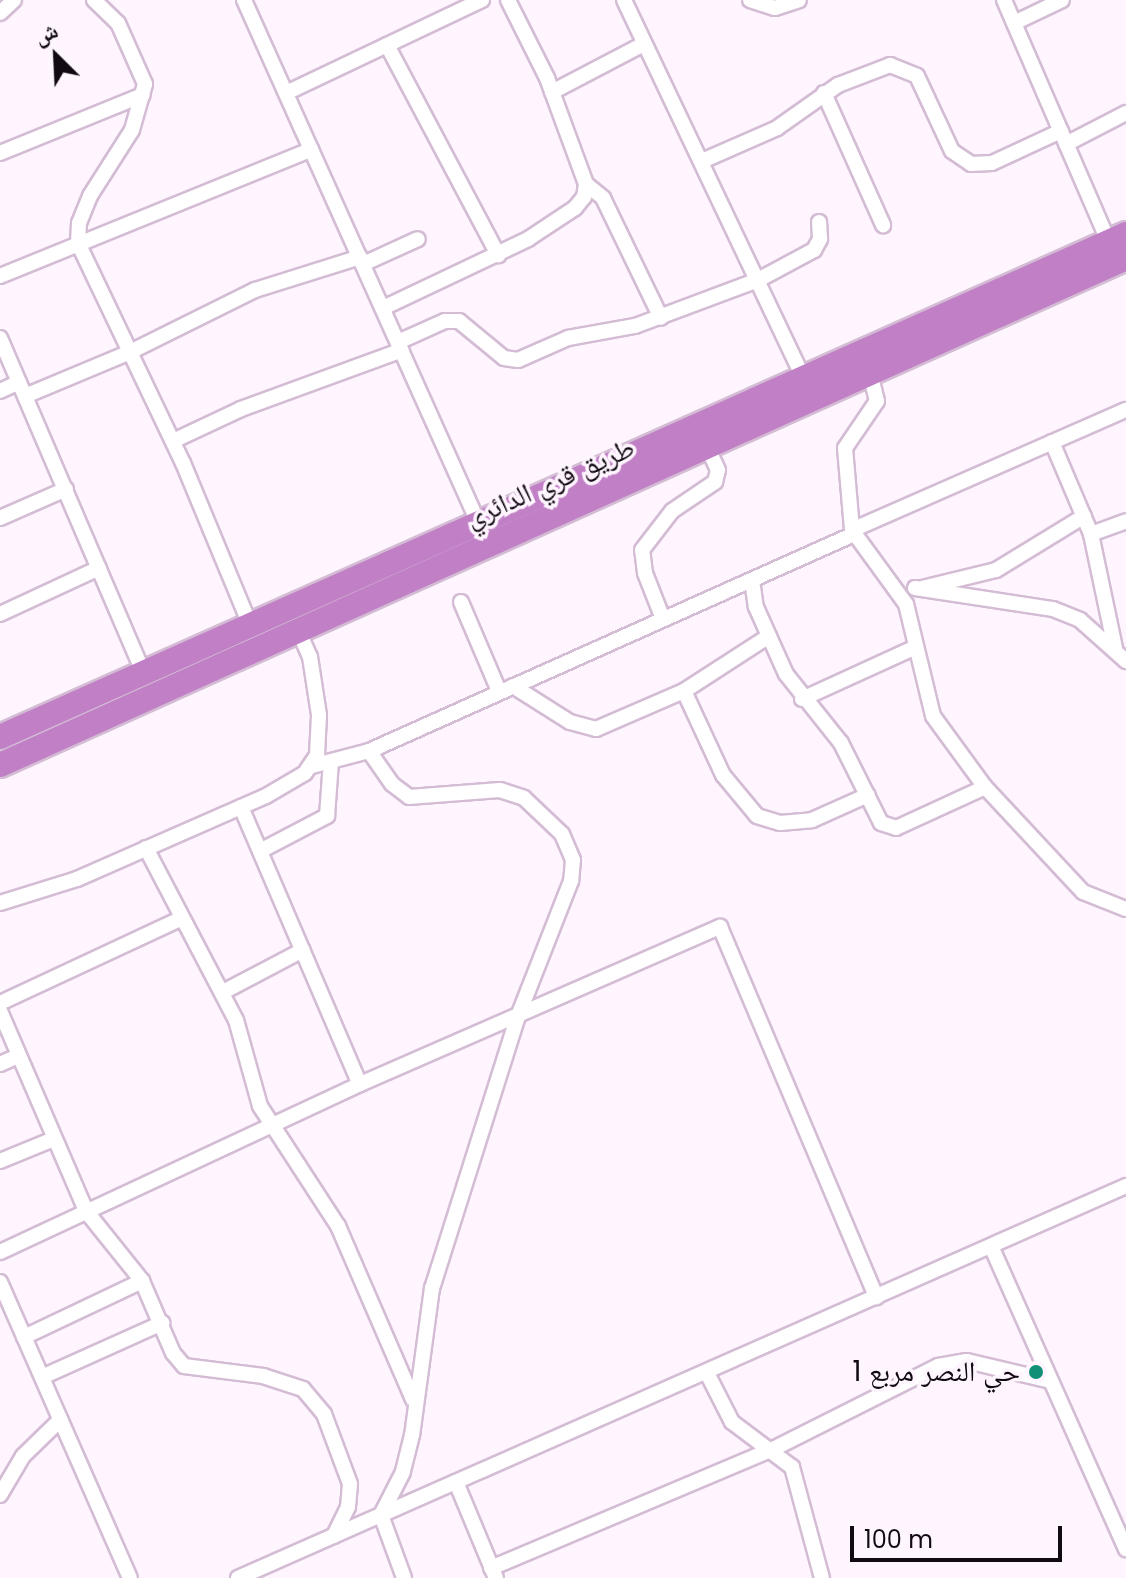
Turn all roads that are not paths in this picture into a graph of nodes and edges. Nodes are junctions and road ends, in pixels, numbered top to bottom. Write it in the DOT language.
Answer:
graph roads {
  1 [pos="14,0"];
  2 [pos="94,0"];
  3 [pos="244,0"];
  4 [pos="482,0"];
  5 [pos="508,0"];
  6 [pos="624,0"];
  7 [pos="750,0"];
  8 [pos="799,0"];
  9 [pos="1004,0"];
  10 [pos="1062,0"];
  11 [pos="0,13"];
  12 [pos="1014,23"];
  13 [pos="644,44"];
  14 [pos="387,45"];
  15 [pos="552,92"];
  16 [pos="286,93"];
  17 [pos="824,93"];
  18 [pos="143,95"];
  19 [pos="1126,113"];
  20 [pos="1064,138"];
  21 [pos="311,150"];
  22 [pos="0,153"];
  23 [pos="702,161"];
  24 [pos="586,184"];
  25 [pos="819,222"];
  26 [pos="883,225"];
  27 [pos="418,239"];
  28 [pos="78,243"];
  29 [pos="1120,249"];
  30 [pos="498,255"];
  31 [pos="361,261"];
  32 [pos="0,276"];
  33 [pos="758,280"];
  34 [pos="383,308"];
  35 [pos="661,318"];
  36 [pos="0,338"];
  37 [pos="400,346"];
  38 [pos="130,352"];
  39 [pos="870,373"];
  40 [pos="804,379"];
  41 [pos="22,389"];
  42 [pos="0,391"];
  43 [pos="1126,410"];
  44 [pos="173,441"];
  45 [pos="1052,442"];
  46 [pos="707,446"];
  47 [pos="66,489"];
  48 [pos="1084,516"];
  49 [pos="0,518"];
  50 [pos="1126,521"];
  51 [pos="479,524"];
  52 [pos="853,532"];
  53 [pos="1091,534"];
  54 [pos="99,568"];
  55 [pos="752,580"];
  56 [pos="915,588"];
  57 [pos="898,590"];
  58 [pos="461,602"];
  59 [pos="0,614"];
  60 [pos="663,619"];
  61 [pos="250,625"];
  62 [pos="298,630"];
  63 [pos="769,636"];
  64 [pos="914,648"];
  65 [pos="1116,649"];
  66 [pos="1126,661"];
  67 [pos="143,672"];
  68 [pos="506,689"];
  69 [pos="684,691"];
  70 [pos="802,699"];
  71 [pos="0,737"];
  72 [pos="369,751"];
  73 [pos="331,762"];
  74 [pos="0,765"];
  75 [pos="312,766"];
  76 [pos="985,787"];
  77 [pos="868,795"];
  78 [pos="241,807"];
  79 [pos="146,848"];
  80 [pos="260,851"];
  81 [pos="0,903"];
  82 [pos="1126,909"];
  83 [pos="180,919"];
  84 [pos="303,950"];
  85 [pos="223,992"];
  86 [pos="0,1003"];
  87 [pos="0,1011"];
  88 [pos="517,1019"];
  89 [pos="18,1056"];
  90 [pos="0,1064"];
  91 [pos="360,1084"];
  92 [pos="271,1126"];
  93 [pos="54,1139"];
  94 [pos="0,1161"];
  95 [pos="1126,1186"];
  96 [pos="86,1211"];
  97 [pos="991,1246"];
  98 [pos="0,1252"];
  99 [pos="142,1281"];
  100 [pos="0,1282"];
  101 [pos="876,1297"];
  102 [pos="162,1323"];
  103 [pos="24,1337"];
  104 [pos="707,1373"];
  105 [pos="42,1377"];
  106 [pos="1051,1381"];
  107 [pos="413,1399"];
  108 [pos="60,1420"];
  109 [pos="771,1450"];
  110 [pos="456,1482"];
  111 [pos="0,1495"];
  112 [pos="381,1515"];
  113 [pos="334,1536"];
  114 [pos="1126,1549"];
  115 [pos="494,1573"];
  116 [pos="130,1578"];
  117 [pos="238,1578"];
  118 [pos="404,1578"];
  119 [pos="822,1578"];
  1 -- 11 [label="street"];
  2 -- 18 [label="street"];
  3 -- 16 [label="street"];
  4 -- 14 [label="street"];
  5 -- 15 [label="street"];
  6 -- 13 [label="street"];
  7 -- 8 [label="street"];
  9 -- 12 [label="street"];
  10 -- 12 [label="street"];
  12 -- 20 [label="street"];
  13 -- 15 [label="street"];
  13 -- 23 [label="street"];
  14 -- 16 [label="street"];
  14 -- 30 [label="street"];
  15 -- 24 [label="street"];
  16 -- 21 [label="street"];
  17 -- 20 [label="street"];
  17 -- 23 [label="street"];
  17 -- 26 [label="street"];
  18 -- 22 [label="street"];
  18 -- 28 [label="street"];
  19 -- 20 [label="street"];
  20 -- 29 [label="street"];
  21 -- 28 [label="street"];
  21 -- 31 [label="street"];
  23 -- 33 [label="street"];
  24 -- 30 [label="street"];
  24 -- 35 [label="street"];
  25 -- 33 [label="street"];
  27 -- 31 [label="street"];
  28 -- 32 [label="street"];
  28 -- 38 [label="street"];
  29 -- 39 [label="highway, طريق قري الدائري"];
  29 -- 40 [label="highway, طريق قري الدائري"];
  30 -- 34 [label="street"];
  31 -- 34 [label="street"];
  31 -- 38 [label="street"];
  33 -- 35 [label="street"];
  33 -- 40 [label="street"];
  34 -- 37 [label="street"];
  35 -- 37 [label="street"];
  36 -- 41 [label="street"];
  37 -- 44 [label="street"];
  37 -- 51 [label="street"];
  38 -- 41 [label="street"];
  38 -- 44 [label="street"];
  39 -- 46 [label="highway, طريق قري الدائري"];
  39 -- 52 [label="street"];
  40 -- 51 [label="highway, طريق قري الدائري"];
  41 -- 42 [label="street"];
  41 -- 47 [label="street"];
  43 -- 45 [label="street"];
  44 -- 61 [label="street"];
  45 -- 48 [label="street"];
  45 -- 52 [label="street"];
  46 -- 60 [label="street"];
  46 -- 62 [label="highway, طريق قري الدائري"];
  47 -- 49 [label="street"];
  47 -- 54 [label="street"];
  48 -- 53 [label="street"];
  48 -- 56 [label="street"];
  50 -- 53 [label="street"];
  51 -- 61 [label="highway, طريق قري الدائري"];
  52 -- 55 [label="street"];
  52 -- 57 [label="street"];
  53 -- 65 [label="street"];
  54 -- 59 [label="street"];
  54 -- 67 [label="street"];
  55 -- 60 [label="street"];
  55 -- 63 [label="street"];
  56 -- 57 [label="street"];
  56 -- 65 [label="street"];
  57 -- 64 [label="street"];
  58 -- 68 [label="street"];
  60 -- 68 [label="street"];
  61 -- 67 [label="highway, طريق قري الدائري"];
  62 -- 74 [label="highway, طريق قري الدائري"];
  62 -- 75 [label="street"];
  63 -- 69 [label="street"];
  63 -- 70 [label="street"];
  64 -- 70 [label="street"];
  64 -- 76 [label="street"];
  65 -- 66 [label="street"];
  67 -- 71 [label="highway, طريق قري الدائري"];
  68 -- 69 [label="street"];
  68 -- 72 [label="street"];
  69 -- 77 [label="street"];
  70 -- 77 [label="street"];
  72 -- 73 [label="street"];
  72 -- 88 [label="street"];
  73 -- 75 [label="street"];
  73 -- 80 [label="street"];
  75 -- 78 [label="street"];
  76 -- 77 [label="street"];
  76 -- 82 [label="street"];
  78 -- 79 [label="street"];
  78 -- 80 [label="street"];
  79 -- 81 [label="street"];
  79 -- 83 [label="street"];
  80 -- 84 [label="street"];
  83 -- 85 [label="street"];
  83 -- 86 [label="street"];
  84 -- 85 [label="street"];
  84 -- 91 [label="street"];
  85 -- 92 [label="street"];
  87 -- 89 [label="street"];
  88 -- 91 [label="street"];
  88 -- 101 [label="street"];
  88 -- 107 [label="street"];
  89 -- 90 [label="street"];
  89 -- 93 [label="street"];
  91 -- 92 [label="street"];
  92 -- 96 [label="street"];
  92 -- 107 [label="street"];
  93 -- 94 [label="street"];
  93 -- 96 [label="street"];
  95 -- 97 [label="street"];
  96 -- 98 [label="street"];
  96 -- 99 [label="street"];
  97 -- 101 [label="street"];
  97 -- 106 [label="street"];
  99 -- 102 [label="street"];
  99 -- 103 [label="street"];
  100 -- 103 [label="street"];
  101 -- 104 [label="street"];
  102 -- 105 [label="street"];
  102 -- 113 [label="street"];
  103 -- 105 [label="street"];
  104 -- 109 [label="street"];
  104 -- 110 [label="street"];
  105 -- 108 [label="street"];
  106 -- 109 [label="street"];
  106 -- 114 [label="street"];
  107 -- 112 [label="street"];
  108 -- 111 [label="street"];
  108 -- 116 [label="street"];
  109 -- 115 [label="street"];
  109 -- 119 [label="street"];
  110 -- 112 [label="street"];
  110 -- 115 [label="street"];
  112 -- 113 [label="street"];
  112 -- 118 [label="street"];
  113 -- 117 [label="street"];
}
